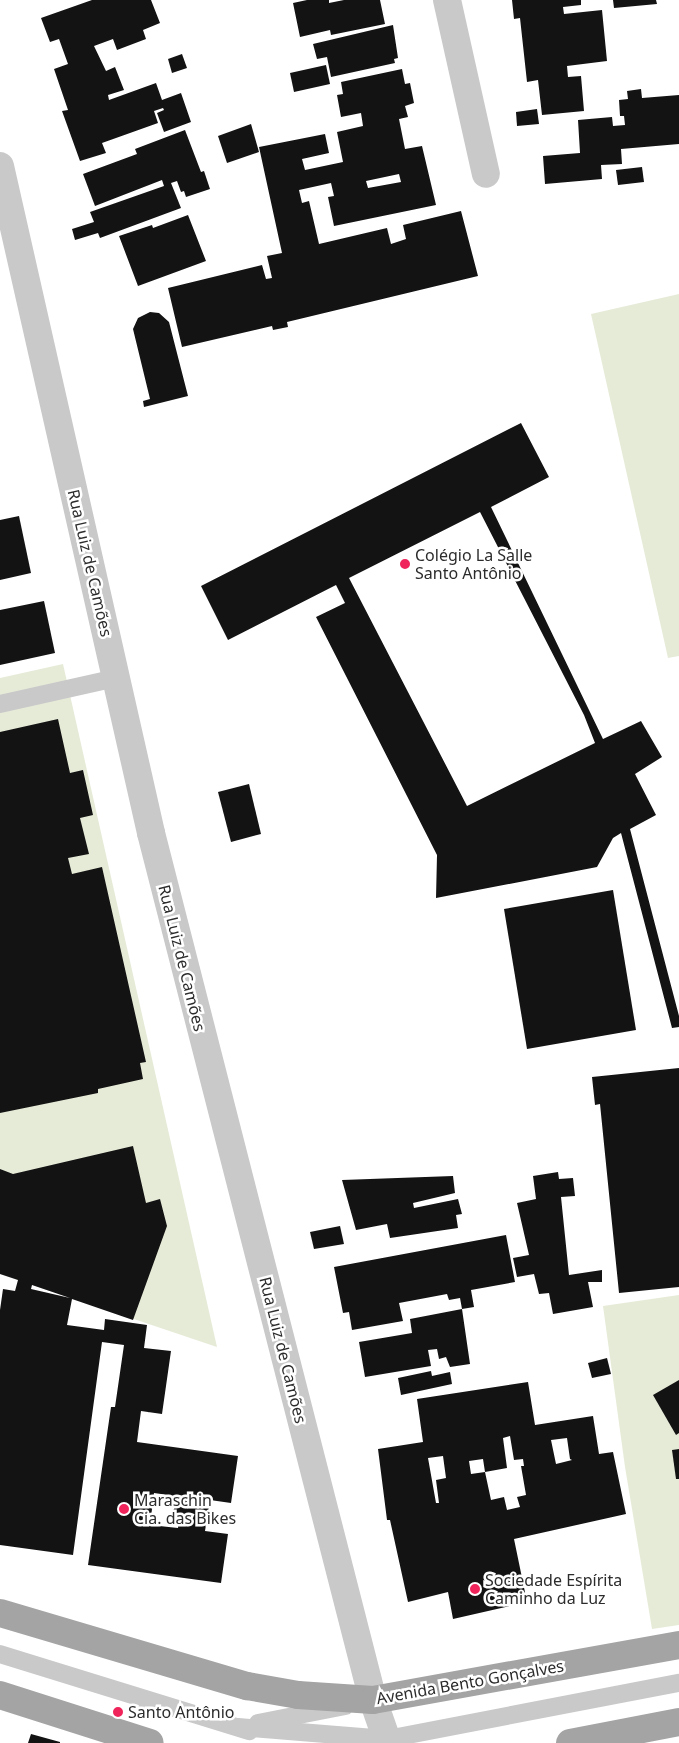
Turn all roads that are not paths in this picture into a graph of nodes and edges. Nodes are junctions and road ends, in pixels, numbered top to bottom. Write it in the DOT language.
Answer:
graph roads {
  1 [pos="447,0"];
  2 [pos="0,166"];
  3 [pos="486,174"];
  4 [pos="116,678"];
  5 [pos="0,704"];
  6 [pos="0,1613"];
  7 [pos="679,1645"];
  8 [pos="0,1654"];
  9 [pos="679,1683"];
  10 [pos="0,1695"];
  11 [pos="372,1700"];
  12 [pos="679,1722"];
  13 [pos="238,1728"];
  14 [pos="388,1741"];
  15 [pos="150,1743"];
  16 [pos="290,1743"];
  17 [pos="570,1743"];
  1 -- 3 [label="street"];
  2 -- 4 [label="street, Rua Luiz de Camões"];
  4 -- 5 [label="lane"];
  4 -- 11 [label="street, Rua Luiz de Camões"];
  6 -- 11 [label="main road, Avenida Bento Gonçalves"];
  7 -- 11 [label="main road, Avenida Bento Gonçalves"];
  8 -- 13 [label="lane"];
  9 -- 14 [label="lane"];
  10 -- 15 [label="main road"];
  11 -- 13 [label="lane"];
  11 -- 14 [label="street, Rua Luiz de Camões"];
  12 -- 17 [label="main road"];
  13 -- 14 [label="lane"];
  13 -- 16 [label="lane"];
}
